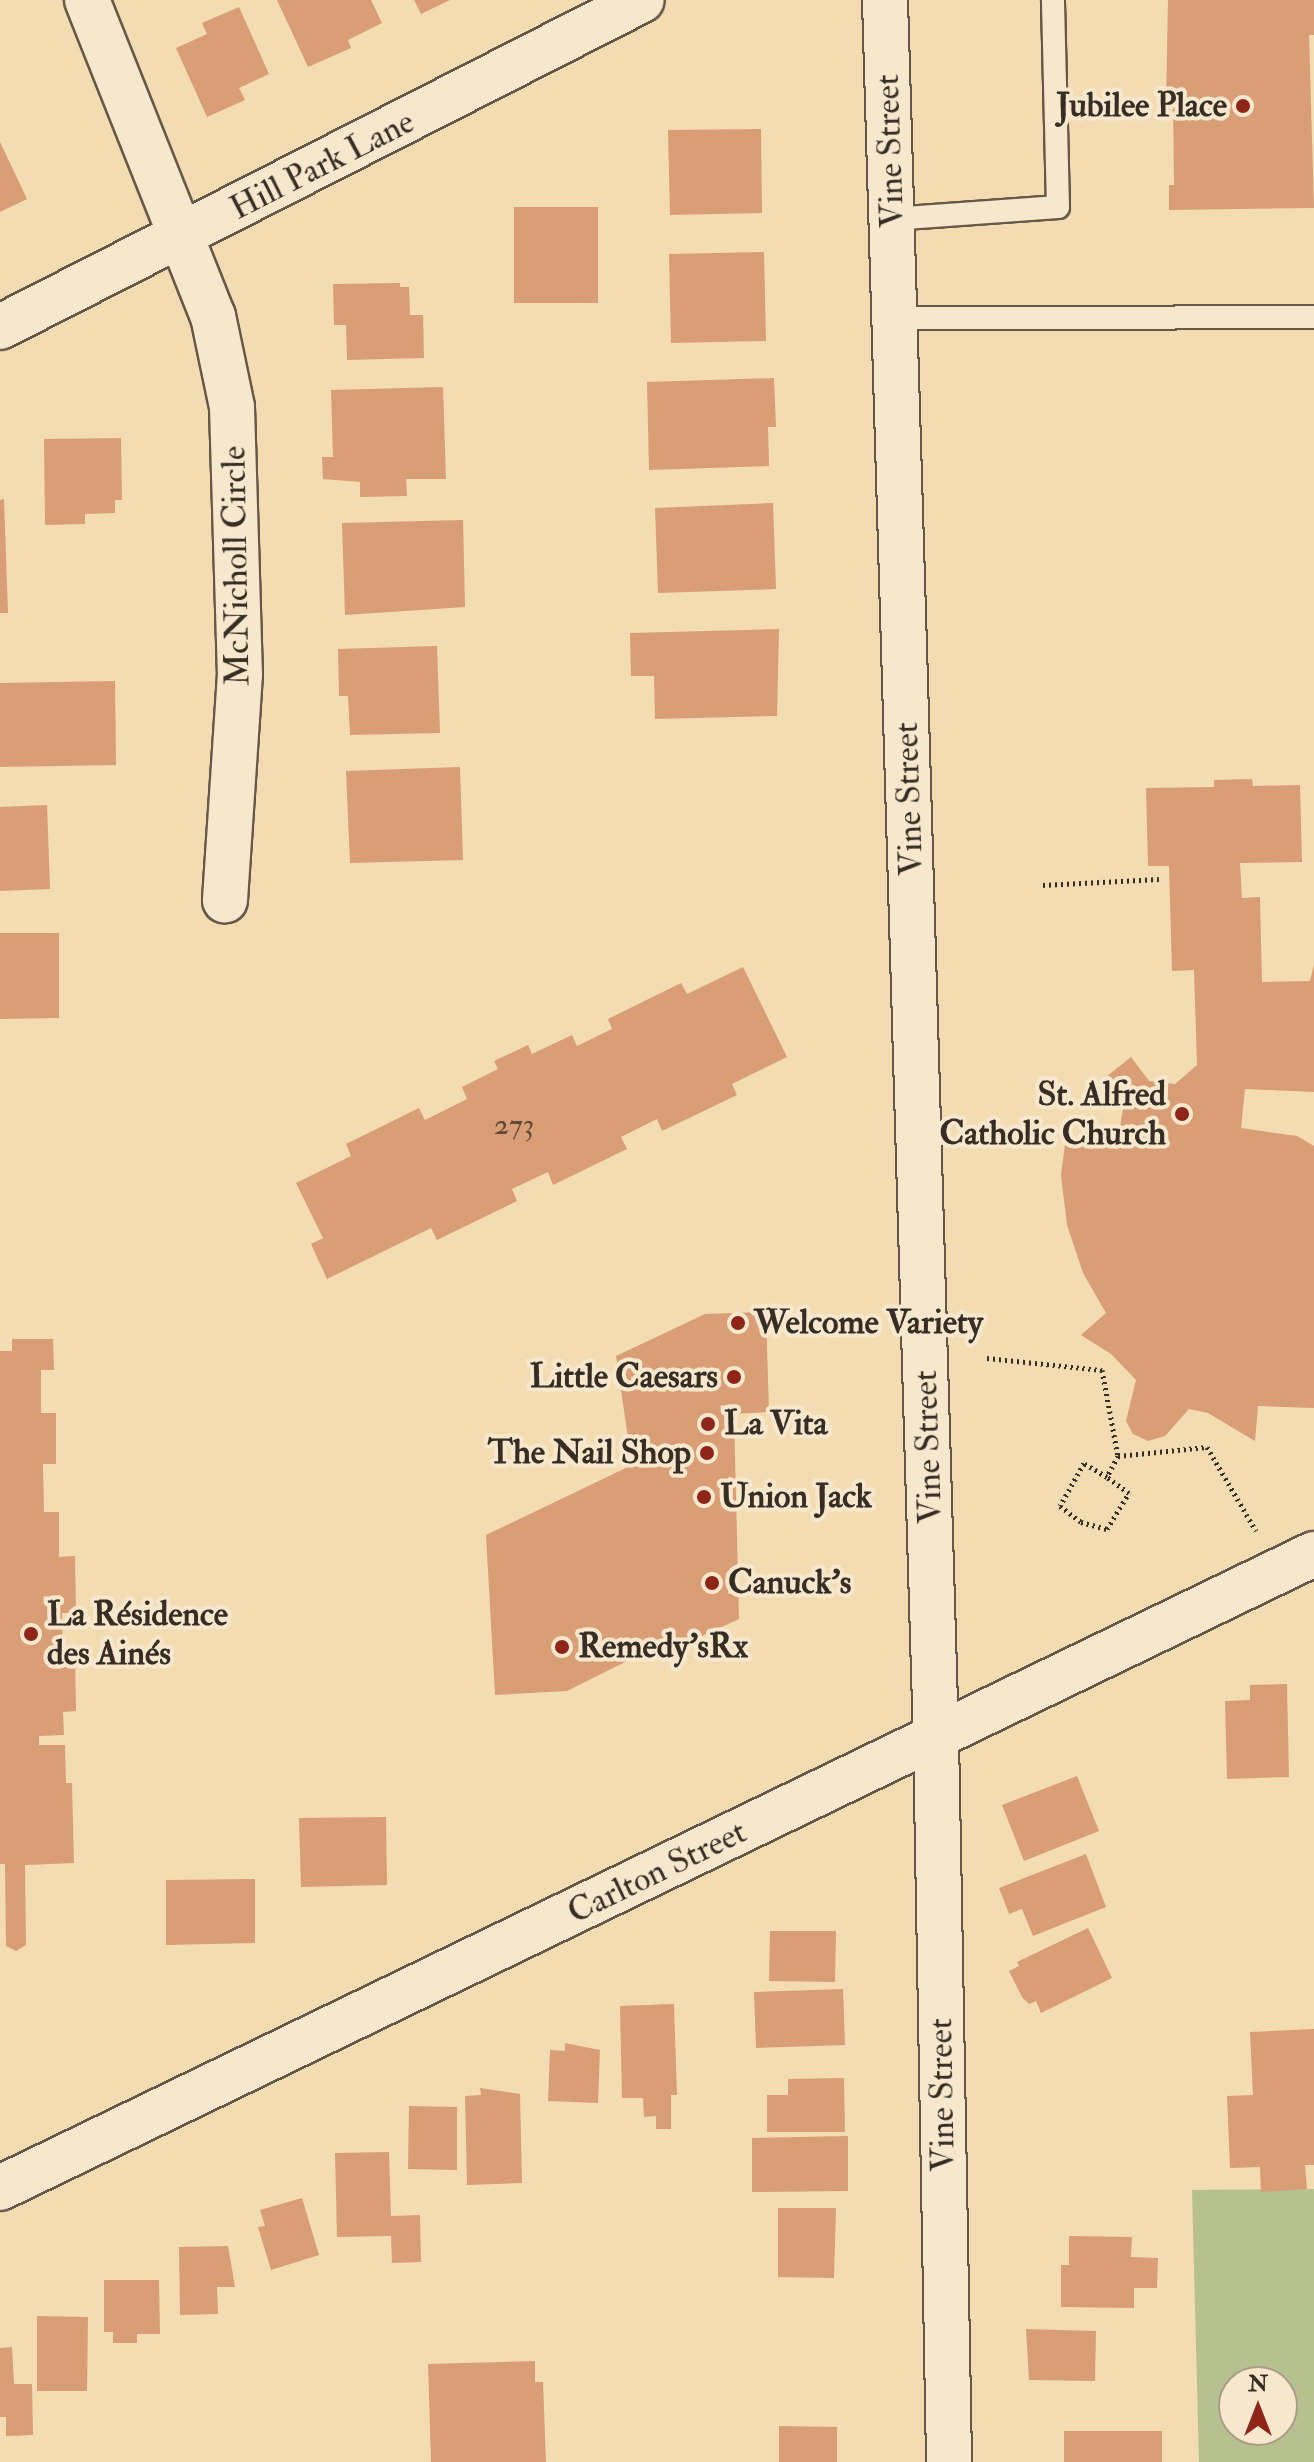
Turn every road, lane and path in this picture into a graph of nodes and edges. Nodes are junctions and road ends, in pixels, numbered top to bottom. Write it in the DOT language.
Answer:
graph roads {
  1 [pos="87,0"];
  2 [pos="642,0"];
  3 [pos="885,0"];
  4 [pos="1053,0"];
  5 [pos="892,219"];
  6 [pos="182,238"];
  7 [pos="1314,317"];
  8 [pos="894,318"];
  9 [pos="0,327"];
  10 [pos="1159,879"];
  11 [pos="1043,885"];
  12 [pos="225,901"];
  13 [pos="987,1358"];
  14 [pos="1118,1456"];
  15 [pos="1107,1477"];
  16 [pos="1296,1562"];
  17 [pos="936,1737"];
  18 [pos="0,2188"];
  19 [pos="949,2462"];
  1 -- 6 [label="street, McNicholl Circle"];
  2 -- 6 [label="street, Hill Park Lane"];
  3 -- 5 [label="street, Vine Street"];
  4 -- 5 [label="lane"];
  5 -- 8 [label="street, Vine Street"];
  6 -- 9 [label="street, Hill Park Lane"];
  6 -- 12 [label="street, McNicholl Circle"];
  7 -- 8 [label="lane"];
  8 -- 17 [label="street, Vine Street"];
  10 -- 11 [label="path"];
  13 -- 14 [label="path"];
  14 -- 15 [label="path"];
  14 -- 16 [label="path"];
  15 -- 15 [label="path"];
  16 -- 17 [label="street, Carlton Street"];
  17 -- 18 [label="street, Carlton Street"];
  17 -- 19 [label="street, Vine Street"];
}
